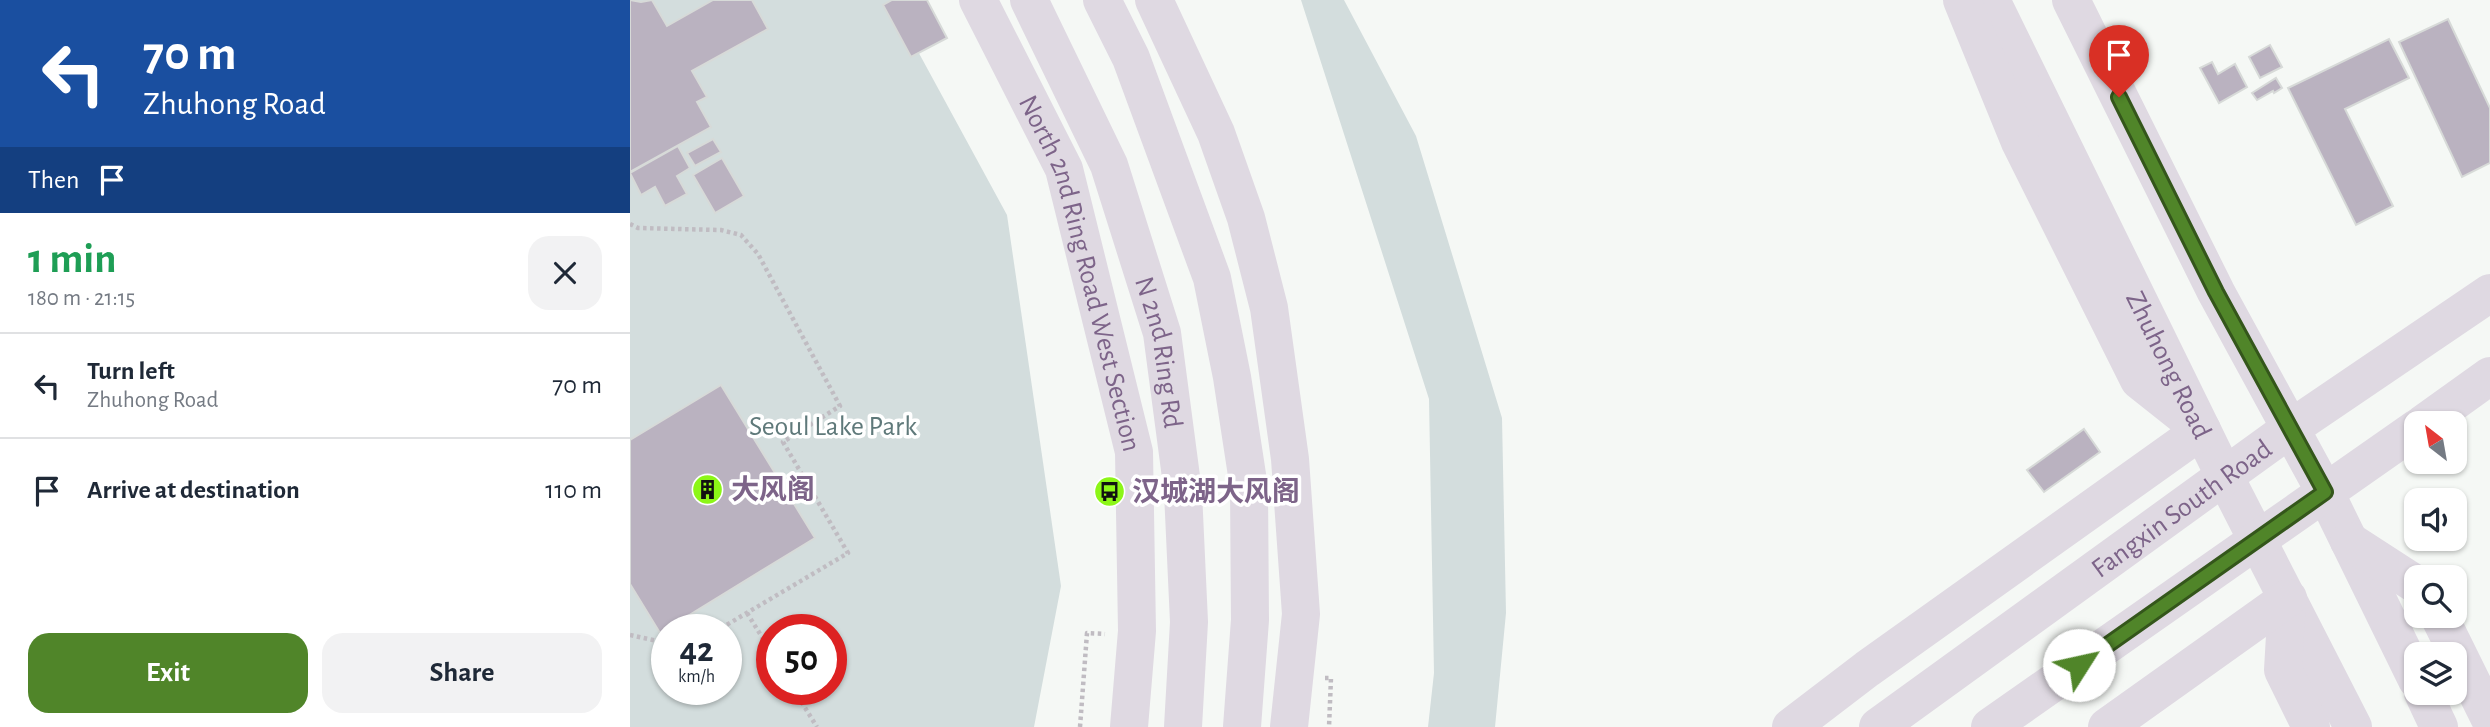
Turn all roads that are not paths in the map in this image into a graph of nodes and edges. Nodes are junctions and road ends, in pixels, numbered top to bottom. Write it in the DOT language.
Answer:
graph roads {
  1 [pos="978,0"];
  2 [pos="1029,0"];
  3 [pos="1102,0"];
  4 [pos="1154,0"];
  5 [pos="1962,0"];
  6 [pos="1991,0"];
  7 [pos="2071,0"];
  8 [pos="2490,293"];
  9 [pos="2490,376"];
  10 [pos="2441,411"];
  11 [pos="2291,428"];
  12 [pos="2202,430"];
  13 [pos="2404,437"];
  14 [pos="2225,477"];
  15 [pos="2325,492"];
  16 [pos="2258,540"];
  17 [pos="2349,541"];
  18 [pos="2404,577"];
  19 [pos="2288,598"];
  20 [pos="2446,628"];
  21 [pos="2404,653"];
  22 [pos="2429,705"];
  23 [pos="2490,719"];
  24 [pos="1129,727"];
  25 [pos="1182,727"];
  26 [pos="1242,727"];
  27 [pos="1289,727"];
  28 [pos="1791,727"];
  29 [pos="1878,727"];
  30 [pos="1990,727"];
  31 [pos="2107,727"];
  32 [pos="2311,727"];
  33 [pos="2353,727"];
  34 [pos="2439,727"];
  1 -- 24 [label="main road, North 2nd Ring Road West Section"];
  2 -- 25 [label="main road, N 2nd Ring Rd"];
  3 -- 26 [label="main road"];
  4 -- 27 [label="main road"];
  5 -- 12 [label="main road"];
  6 -- 12 [label="main road, Zhuhong Road"];
  7 -- 11 [label="main road"];
  8 -- 11 [label="main road, Fangxin South Road"];
  9 -- 10 [label="main road"];
  11 -- 14 [label="main road, Fangxin South Road"];
  11 -- 15 [label="main road"];
  12 -- 14 [label="main road, Zhuhong Road"];
  12 -- 28 [label="main road"];
  13 -- 15 [label="main road"];
  14 -- 16 [label="main road, Zhuhong Road"];
  14 -- 29 [label="main road, Fangxin South Road"];
  15 -- 16 [label="main road"];
  15 -- 17 [label="main road"];
  16 -- 19 [label="main road, Zhuhong Road"];
  16 -- 30 [label="main road"];
  17 -- 18 [label="main road"];
  17 -- 21 [label="main road"];
  19 -- 31 [label="main road"];
  19 -- 32 [label="main road"];
  19 -- 33 [label="main road, Zhuhong Road"];
  20 -- 23 [label="main road"];
  22 -- 34 [label="main road"];
}
